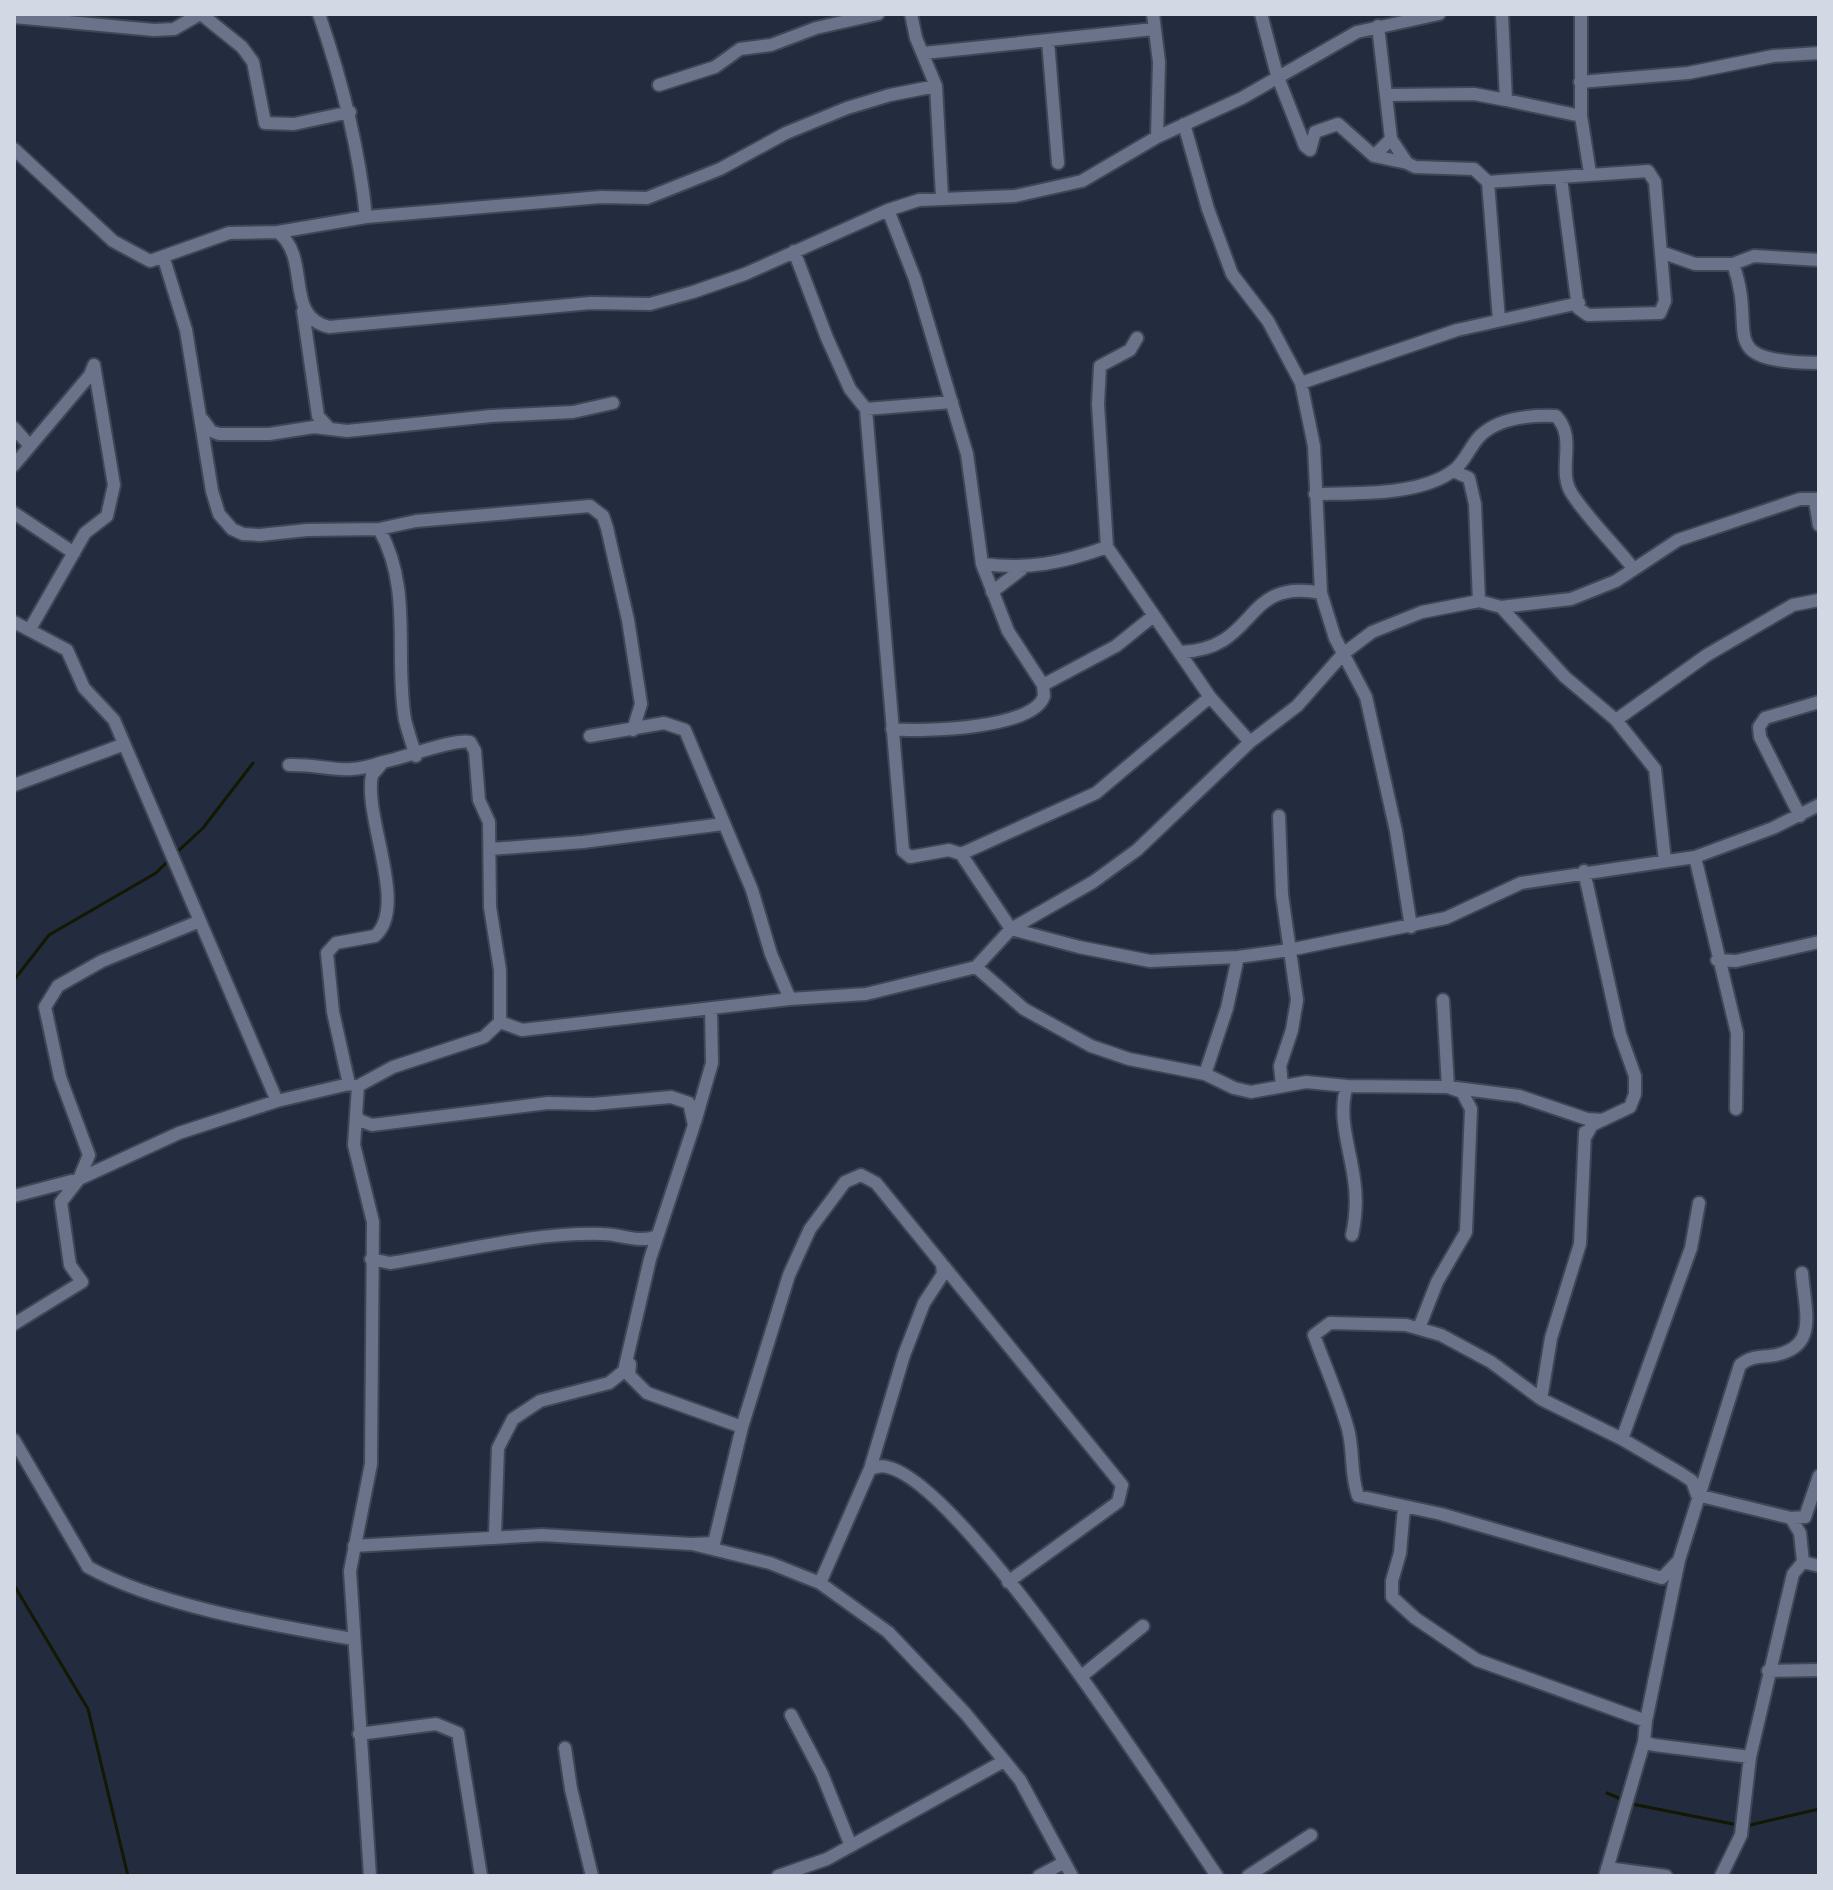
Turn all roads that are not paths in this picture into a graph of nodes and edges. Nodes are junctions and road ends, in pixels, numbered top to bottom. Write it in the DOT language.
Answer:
graph roads {
  1 [pos="200,14"];
  2 [pos="319,14"];
  3 [pos="878,14"];
  4 [pos="911,14"];
  5 [pos="1153,14"];
  6 [pos="1261,14"];
  7 [pos="1439,14"];
  8 [pos="1502,14"];
  9 [pos="1581,14"];
  10 [pos="14,17"];
  11 [pos="1378,26"];
  12 [pos="1154,29"];
  13 [pos="1048,41"];
  14 [pos="924,53"];
  15 [pos="1819,53"];
  16 [pos="1277,75"];
  17 [pos="1580,82"];
  18 [pos="659,85"];
  19 [pos="936,86"];
  20 [pos="1389,95"];
  21 [pos="1506,100"];
  22 [pos="350,112"];
  23 [pos="1581,116"];
  24 [pos="1184,124"];
  25 [pos="1157,137"];
  26 [pos="1391,139"];
  27 [pos="14,149"];
  28 [pos="1374,156"];
  29 [pos="25,160"];
  30 [pos="1058,163"];
  31 [pos="1407,163"];
  32 [pos="14,172"];
  33 [pos="1590,173"];
  34 [pos="1561,178"];
  35 [pos="1488,182"];
  36 [pos="942,197"];
  37 [pos="888,210"];
  38 [pos="366,217"];
  39 [pos="278,232"];
  40 [pos="794,251"];
  41 [pos="1661,252"];
  42 [pos="164,259"];
  43 [pos="1819,260"];
  44 [pos="1733,264"];
  45 [pos="302,302"];
  46 [pos="1579,303"];
  47 [pos="1499,320"];
  48 [pos="1137,338"];
  49 [pos="1819,363"];
  50 [pos="1301,383"];
  51 [pos="952,402"];
  52 [pos="613,403"];
  53 [pos="866,409"];
  54 [pos="201,417"];
  55 [pos="328,427"];
  56 [pos="14,428"];
  57 [pos="30,446"];
  58 [pos="14,465"];
  59 [pos="1453,471"];
  60 [pos="1315,494"];
  61 [pos="1817,500"];
  62 [pos="14,513"];
  63 [pos="1819,525"];
  64 [pos="379,529"];
  65 [pos="1107,547"];
  66 [pos="74,553"];
  67 [pos="982,564"];
  68 [pos="1633,568"];
  69 [pos="1022,569"];
  70 [pos="992,592"];
  71 [pos="1321,593"];
  72 [pos="1819,600"];
  73 [pos="1479,601"];
  74 [pos="1501,607"];
  75 [pos="1152,617"];
  76 [pos="14,622"];
  77 [pos="30,629"];
  78 [pos="1181,652"];
  79 [pos="1343,654"];
  80 [pos="1043,685"];
  81 [pos="1210,697"];
  82 [pos="1819,702"];
  83 [pos="1616,720"];
  84 [pos="892,729"];
  85 [pos="633,730"];
  86 [pos="590,736"];
  87 [pos="1250,742"];
  88 [pos="122,745"];
  89 [pos="416,756"];
  90 [pos="383,762"];
  91 [pos="289,765"];
  92 [pos="14,785"];
  93 [pos="1819,805"];
  94 [pos="1279,816"];
  95 [pos="1800,816"];
  96 [pos="723,824"];
  97 [pos="491,849"];
  98 [pos="961,854"];
  99 [pos="1695,857"];
  100 [pos="1665,861"];
  101 [pos="1584,871"];
  102 [pos="200,921"];
  103 [pos="1411,927"];
  104 [pos="1011,929"];
  105 [pos="1819,942"];
  106 [pos="1289,950"];
  107 [pos="1238,957"];
  108 [pos="1717,960"];
  109 [pos="976,967"];
  110 [pos="790,999"];
  111 [pos="1443,1000"];
  112 [pos="711,1009"];
  113 [pos="500,1022"];
  114 [pos="1205,1074"];
  115 [pos="353,1085"];
  116 [pos="1282,1085"];
  117 [pos="1347,1086"];
  118 [pos="1448,1087"];
  119 [pos="277,1101"];
  120 [pos="1736,1109"];
  121 [pos="356,1114"];
  122 [pos="1577,1115"];
  123 [pos="1603,1120"];
  124 [pos="694,1125"];
  125 [pos="1586,1136"];
  126 [pos="79,1179"];
  127 [pos="50,1184"];
  128 [pos="14,1196"];
  129 [pos="61,1202"];
  130 [pos="1699,1203"];
  131 [pos="1352,1235"];
  132 [pos="657,1236"];
  133 [pos="641,1240"];
  134 [pos="371,1259"];
  135 [pos="650,1259"];
  136 [pos="942,1264"];
  137 [pos="1802,1273"];
  138 [pos="14,1324"];
  139 [pos="1419,1328"];
  140 [pos="631,1353"];
  141 [pos="1541,1399"];
  142 [pos="742,1427"];
  143 [pos="1622,1439"];
  144 [pos="14,1440"];
  145 [pos="870,1469"];
  146 [pos="1819,1476"];
  147 [pos="1697,1495"];
  148 [pos="1404,1507"];
  149 [pos="1805,1517"];
  150 [pos="1791,1518"];
  151 [pos="1800,1533"];
  152 [pos="495,1535"];
  153 [pos="714,1543"];
  154 [pos="692,1544"];
  155 [pos="354,1546"];
  156 [pos="726,1552"];
  157 [pos="1679,1560"];
  158 [pos="1803,1562"];
  159 [pos="1819,1566"];
  160 [pos="1008,1582"];
  161 [pos="820,1583"];
  162 [pos="1143,1626"];
  163 [pos="353,1639"];
  164 [pos="1819,1670"];
  165 [pos="1768,1671"];
  166 [pos="1083,1675"];
  167 [pos="791,1715"];
  168 [pos="1646,1721"];
  169 [pos="359,1734"];
  170 [pos="1644,1742"];
  171 [pos="565,1748"];
  172 [pos="1750,1757"];
  173 [pos="1004,1761"];
  174 [pos="1311,1835"];
  175 [pos="851,1846"];
  176 [pos="1063,1863"];
  177 [pos="1606,1872"];
  178 [pos="370,1876"];
  179 [pos="481,1876"];
  180 [pos="592,1876"];
  181 [pos="778,1876"];
  182 [pos="1039,1876"];
  183 [pos="1072,1876"];
  184 [pos="1217,1876"];
  185 [pos="1248,1876"];
  186 [pos="1666,1876"];
  187 [pos="1721,1876"];
  1 -- 10 [label="street"];
  1 -- 22 [label="street"];
  2 -- 22 [label="street"];
  3 -- 18 [label="street"];
  4 -- 14 [label="street"];
  5 -- 12 [label="street"];
  6 -- 16 [label="street"];
  7 -- 11 [label="street"];
  8 -- 21 [label="street"];
  9 -- 17 [label="street"];
  11 -- 16 [label="street"];
  11 -- 20 [label="street"];
  12 -- 13 [label="street"];
  12 -- 25 [label="street"];
  13 -- 14 [label="street"];
  13 -- 30 [label="street"];
  14 -- 19 [label="street"];
  15 -- 17 [label="street"];
  16 -- 24 [label="street"];
  16 -- 28 [label="street"];
  17 -- 23 [label="street"];
  19 -- 36 [label="street"];
  19 -- 38 [label="street"];
  20 -- 21 [label="street"];
  20 -- 26 [label="street"];
  21 -- 23 [label="street"];
  22 -- 38 [label="street"];
  23 -- 33 [label="street"];
  24 -- 25 [label="street"];
  24 -- 50 [label="street"];
  25 -- 36 [label="street"];
  26 -- 28 [label="street"];
  26 -- 31 [label="street"];
  27 -- 29 [label="street"];
  28 -- 31 [label="street"];
  29 -- 32 [label="street"];
  29 -- 42 [label="street"];
  31 -- 35 [label="street"];
  33 -- 34 [label="street"];
  33 -- 41 [label="street"];
  34 -- 35 [label="street"];
  34 -- 46 [label="street"];
  35 -- 47 [label="street"];
  36 -- 37 [label="street"];
  37 -- 40 [label="street"];
  37 -- 51 [label="street"];
  38 -- 39 [label="street"];
  39 -- 42 [label="street"];
  39 -- 45 [label="street"];
  40 -- 45 [label="street"];
  40 -- 53 [label="street"];
  41 -- 44 [label="street"];
  41 -- 46 [label="street"];
  42 -- 54 [label="street"];
  43 -- 44 [label="street"];
  44 -- 49 [label="street"];
  45 -- 55 [label="street"];
  46 -- 47 [label="street"];
  47 -- 50 [label="street"];
  48 -- 65 [label="street"];
  50 -- 60 [label="street"];
  51 -- 53 [label="street"];
  51 -- 67 [label="street"];
  52 -- 55 [label="street"];
  53 -- 84 [label="street"];
  54 -- 55 [label="street"];
  54 -- 64 [label="street"];
  56 -- 57 [label="street"];
  57 -- 58 [label="street"];
  57 -- 66 [label="street"];
  59 -- 60 [label="street"];
  59 -- 68 [label="street"];
  59 -- 73 [label="street"];
  60 -- 71 [label="street"];
  61 -- 63 [label="street"];
  61 -- 68 [label="street"];
  62 -- 66 [label="street"];
  64 -- 85 [label="street"];
  64 -- 89 [label="street"];
  65 -- 69 [label="street"];
  65 -- 75 [label="street"];
  66 -- 77 [label="street"];
  67 -- 69 [label="street"];
  67 -- 70 [label="street"];
  68 -- 74 [label="street"];
  69 -- 70 [label="street"];
  70 -- 80 [label="street"];
  71 -- 78 [label="street"];
  71 -- 79 [label="street"];
  72 -- 83 [label="street"];
  73 -- 74 [label="street"];
  73 -- 79 [label="street"];
  74 -- 83 [label="street"];
  75 -- 78 [label="street"];
  75 -- 80 [label="street"];
  76 -- 77 [label="street"];
  77 -- 88 [label="street"];
  78 -- 81 [label="street"];
  79 -- 87 [label="street"];
  79 -- 103 [label="street"];
  80 -- 84 [label="street"];
  81 -- 87 [label="street"];
  81 -- 98 [label="street"];
  82 -- 95 [label="street"];
  83 -- 100 [label="street"];
  84 -- 98 [label="street"];
  85 -- 86 [label="street"];
  85 -- 96 [label="street"];
  87 -- 104 [label="street"];
  88 -- 92 [label="street"];
  88 -- 102 [label="street"];
  89 -- 90 [label="street"];
  89 -- 97 [label="street"];
  90 -- 91 [label="street"];
  90 -- 115 [label="street"];
  93 -- 95 [label="street"];
  94 -- 106 [label="street"];
  95 -- 99 [label="street"];
  96 -- 97 [label="street"];
  96 -- 110 [label="street"];
  97 -- 113 [label="street"];
  98 -- 104 [label="street"];
  99 -- 100 [label="street"];
  99 -- 108 [label="street"];
  100 -- 101 [label="street"];
  101 -- 103 [label="street"];
  101 -- 123 [label="street"];
  102 -- 119 [label="street"];
  102 -- 126 [label="street"];
  103 -- 106 [label="street"];
  104 -- 107 [label="street"];
  104 -- 109 [label="street"];
  105 -- 108 [label="street"];
  106 -- 107 [label="street"];
  106 -- 116 [label="street"];
  107 -- 114 [label="street"];
  108 -- 120 [label="street"];
  109 -- 110 [label="street"];
  109 -- 114 [label="street"];
  110 -- 112 [label="street"];
  111 -- 118 [label="street"];
  112 -- 113 [label="street"];
  112 -- 124 [label="street"];
  113 -- 115 [label="street"];
  114 -- 116 [label="street"];
  115 -- 119 [label="street"];
  115 -- 121 [label="street"];
  116 -- 117 [label="street"];
  117 -- 118 [label="street"];
  117 -- 131 [label="street"];
  118 -- 122 [label="street"];
  118 -- 139 [label="street"];
  119 -- 126 [label="street"];
  121 -- 124 [label="street"];
  121 -- 134 [label="street"];
  122 -- 123 [label="street"];
  122 -- 125 [label="street"];
  123 -- 125 [label="street"];
  124 -- 132 [label="street"];
  125 -- 141 [label="street"];
  126 -- 127 [label="street"];
  126 -- 129 [label="street"];
  127 -- 128 [label="street"];
  127 -- 129 [label="street"];
  129 -- 138 [label="street"];
  130 -- 143 [label="street"];
  132 -- 133 [label="street"];
  132 -- 135 [label="street"];
  133 -- 134 [label="street"];
  133 -- 135 [label="street"];
  134 -- 155 [label="street"];
  135 -- 140 [label="street"];
  136 -- 142 [label="street"];
  136 -- 145 [label="street"];
  136 -- 160 [label="street"];
  137 -- 147 [label="street"];
  139 -- 141 [label="street"];
  139 -- 148 [label="street"];
  140 -- 142 [label="street"];
  140 -- 152 [label="street"];
  141 -- 143 [label="street"];
  142 -- 153 [label="street"];
  143 -- 147 [label="street"];
  144 -- 163 [label="street"];
  145 -- 160 [label="street"];
  145 -- 161 [label="street"];
  146 -- 149 [label="street"];
  147 -- 150 [label="street"];
  147 -- 157 [label="street"];
  148 -- 157 [label="street"];
  148 -- 168 [label="street"];
  149 -- 150 [label="street"];
  149 -- 151 [label="street"];
  150 -- 151 [label="street"];
  151 -- 158 [label="street"];
  152 -- 154 [label="street"];
  152 -- 155 [label="street"];
  153 -- 154 [label="street"];
  153 -- 156 [label="street"];
  154 -- 156 [label="street"];
  155 -- 163 [label="street"];
  156 -- 161 [label="street"];
  157 -- 168 [label="street"];
  158 -- 159 [label="street"];
  158 -- 165 [label="street"];
  160 -- 166 [label="street"];
  161 -- 173 [label="street"];
  162 -- 166 [label="street"];
  163 -- 169 [label="street"];
  164 -- 165 [label="street"];
  165 -- 172 [label="street"];
  166 -- 184 [label="street"];
  167 -- 175 [label="street"];
  168 -- 170 [label="street"];
  169 -- 178 [label="street"];
  169 -- 179 [label="street"];
  170 -- 172 [label="street"];
  170 -- 177 [label="street"];
  171 -- 180 [label="street"];
  172 -- 187 [label="street"];
  173 -- 175 [label="street"];
  173 -- 176 [label="street"];
  174 -- 185 [label="street"];
  175 -- 181 [label="street"];
  176 -- 182 [label="street"];
  176 -- 183 [label="street"];
  177 -- 186 [label="street"];
}
